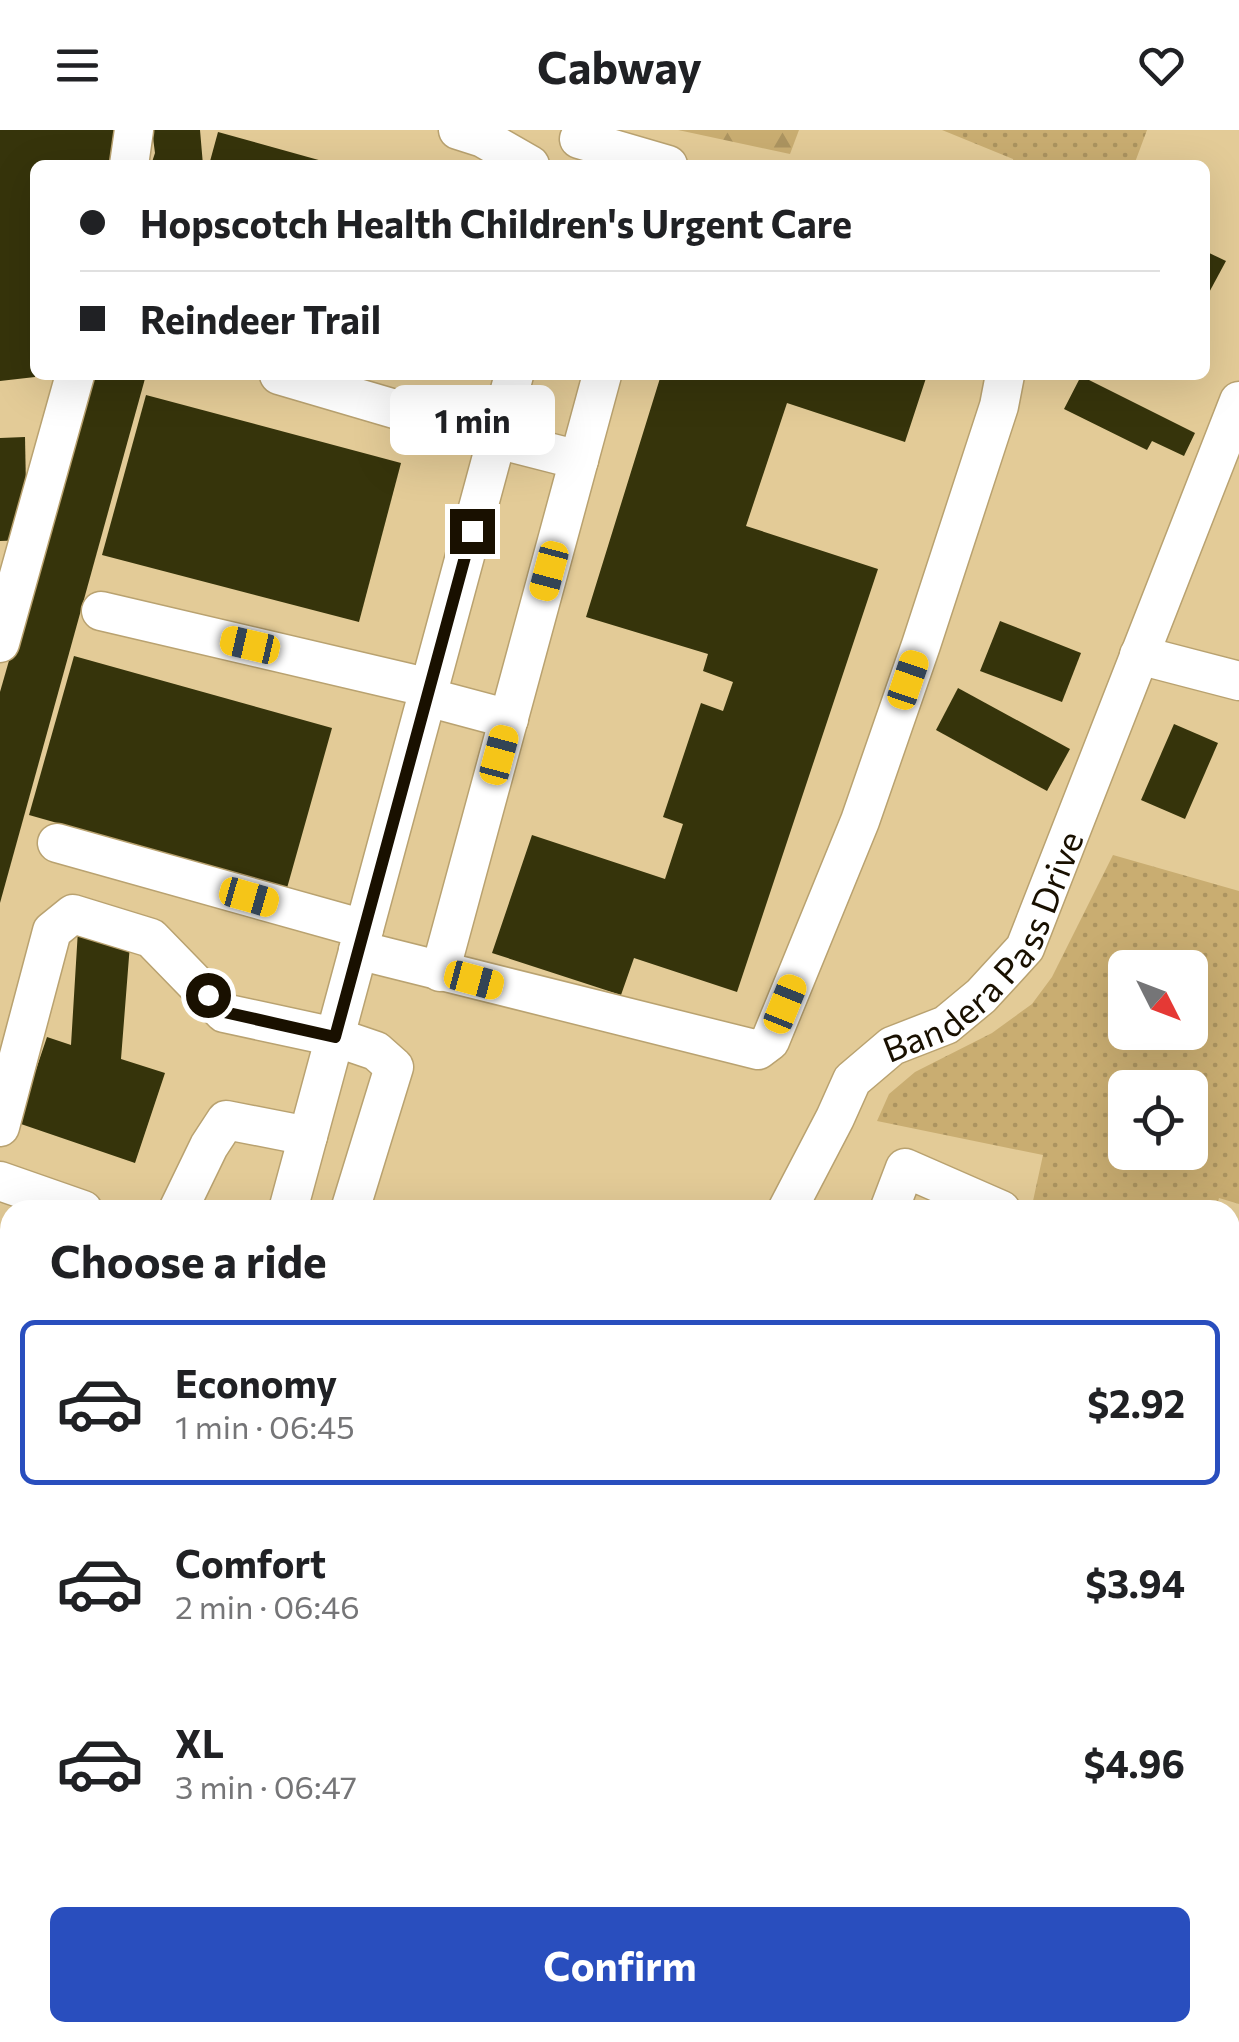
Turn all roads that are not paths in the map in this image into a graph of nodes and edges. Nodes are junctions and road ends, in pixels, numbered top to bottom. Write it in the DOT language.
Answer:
graph roads {
  1 [pos="134,130"];
  2 [pos="458,130"];
  3 [pos="577,145"];
  4 [pos="130,160"];
  5 [pos="521,160"];
  6 [pos="644,160"];
  7 [pos="74,380"];
  8 [pos="296,380"];
  9 [pos="513,380"];
  10 [pos="601,380"];
  11 [pos="1004,380"];
  12 [pos="1239,401"];
  13 [pos="496,439"];
  14 [pos="579,460"];
  15 [pos="101,611"];
  16 [pos="0,643"];
  17 [pos="1139,655"];
  18 [pos="1239,681"];
  19 [pos="429,692"];
  20 [pos="509,719"];
  21 [pos="57,843"];
  22 [pos="361,940"];
  23 [pos="440,972"];
  24 [pos="335,1037"];
  25 [pos="0,1127"];
  26 [pos="308,1136"];
  27 [pos="0,1181"];
  28 [pos="54,1200"];
  29 [pos="183,1200"];
  30 [pos="291,1200"];
  31 [pos="353,1200"];
  32 [pos="792,1200"];
  33 [pos="893,1200"];
  34 [pos="955,1200"];
  1 -- 4 [label="street"];
  2 -- 5 [label="street"];
  3 -- 6 [label="street"];
  7 -- 16 [label="street"];
  8 -- 13 [label="street"];
  9 -- 13 [label="street"];
  10 -- 14 [label="street"];
  11 -- 23 [label="street"];
  12 -- 17 [label="street, Bandera Pass Drive"];
  13 -- 14 [label="street"];
  13 -- 19 [label="street"];
  14 -- 20 [label="street"];
  15 -- 19 [label="street"];
  17 -- 18 [label="street"];
  17 -- 32 [label="street, Bandera Pass Drive"];
  19 -- 20 [label="street"];
  19 -- 22 [label="street"];
  20 -- 23 [label="street"];
  21 -- 22 [label="street"];
  22 -- 23 [label="street"];
  22 -- 24 [label="street"];
  24 -- 25 [label="street"];
  24 -- 26 [label="street"];
  24 -- 31 [label="street"];
  26 -- 29 [label="street"];
  26 -- 30 [label="street"];
  27 -- 28 [label="street"];
  33 -- 34 [label="street"];
}
